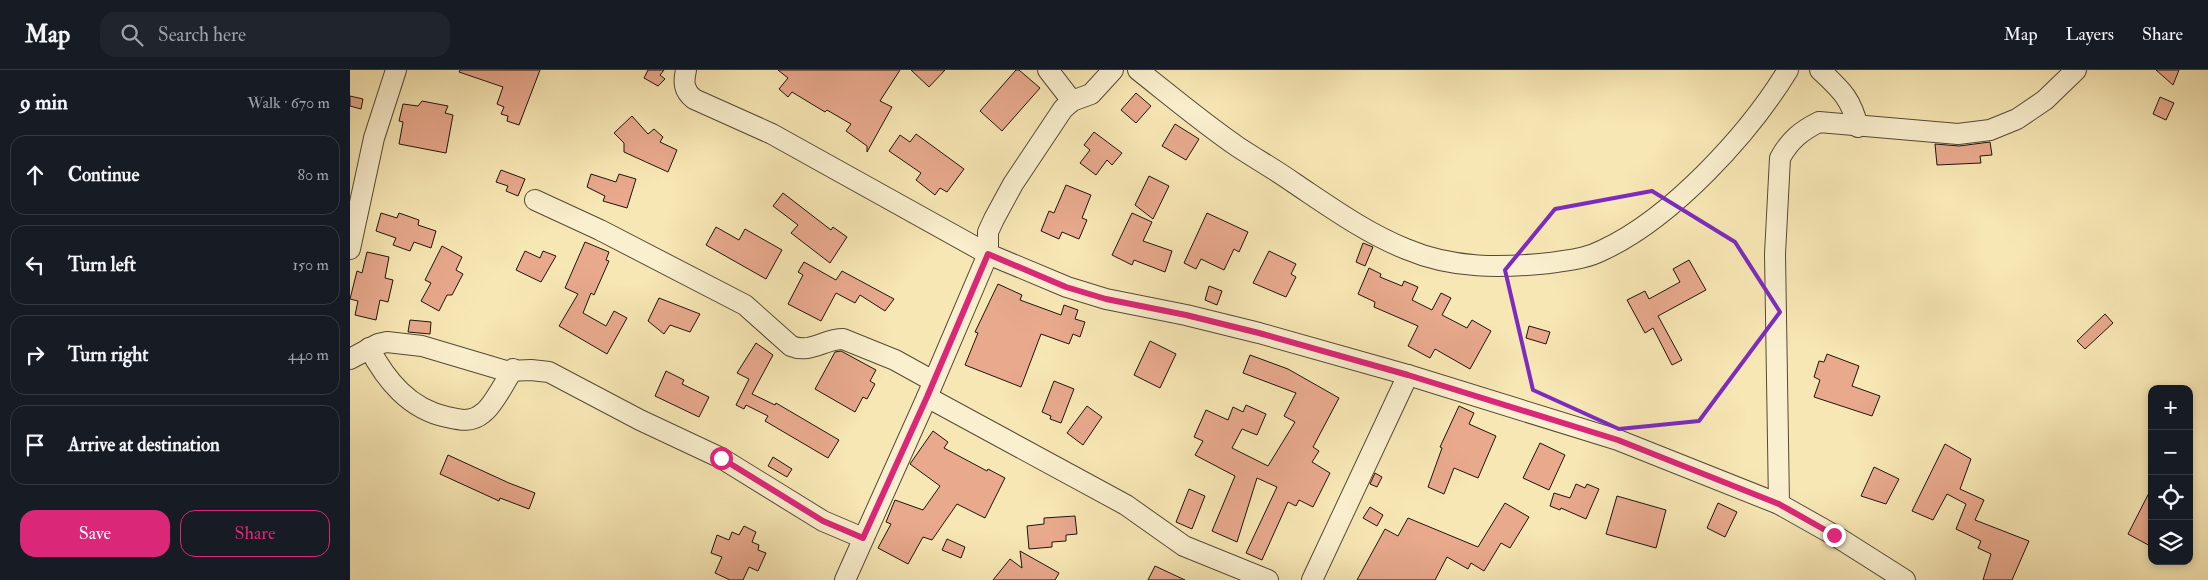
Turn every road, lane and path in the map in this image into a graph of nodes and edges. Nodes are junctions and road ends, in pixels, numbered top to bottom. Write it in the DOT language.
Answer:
graph roads {
  1 [pos="396,70"];
  2 [pos="686,70"];
  3 [pos="1048,70"];
  4 [pos="1113,70"];
  5 [pos="1138,70"];
  6 [pos="1788,70"];
  7 [pos="1820,70"];
  8 [pos="2076,70"];
  9 [pos="1072,101"];
  10 [pos="1858,127"];
  11 [pos="535,200"];
  12 [pos="350,249"];
  13 [pos="988,254"];
  14 [pos="360,347"];
  15 [pos="350,357"];
  16 [pos="512,370"];
  17 [pos="1408,375"];
  18 [pos="930,389"];
  19 [pos="1779,504"];
  20 [pos="863,538"];
  21 [pos="845,580"];
  22 [pos="1268,580"];
  23 [pos="1312,580"];
  24 [pos="1906,580"];
  1 -- 12 [label="street"];
  2 -- 13 [label="street"];
  3 -- 9 [label="street"];
  4 -- 9 [label="street"];
  5 -- 6 [label="street"];
  7 -- 10 [label="street"];
  8 -- 10 [label="street"];
  9 -- 13 [label="street"];
  10 -- 19 [label="street"];
  11 -- 18 [label="street"];
  13 -- 17 [label="street"];
  13 -- 18 [label="street"];
  14 -- 15 [label="street"];
  14 -- 16 [label="street"];
  14 -- 16 [label="street"];
  16 -- 20 [label="street"];
  17 -- 19 [label="street"];
  17 -- 23 [label="street"];
  18 -- 20 [label="street"];
  18 -- 22 [label="street"];
  19 -- 24 [label="street"];
  20 -- 21 [label="street"];
}
